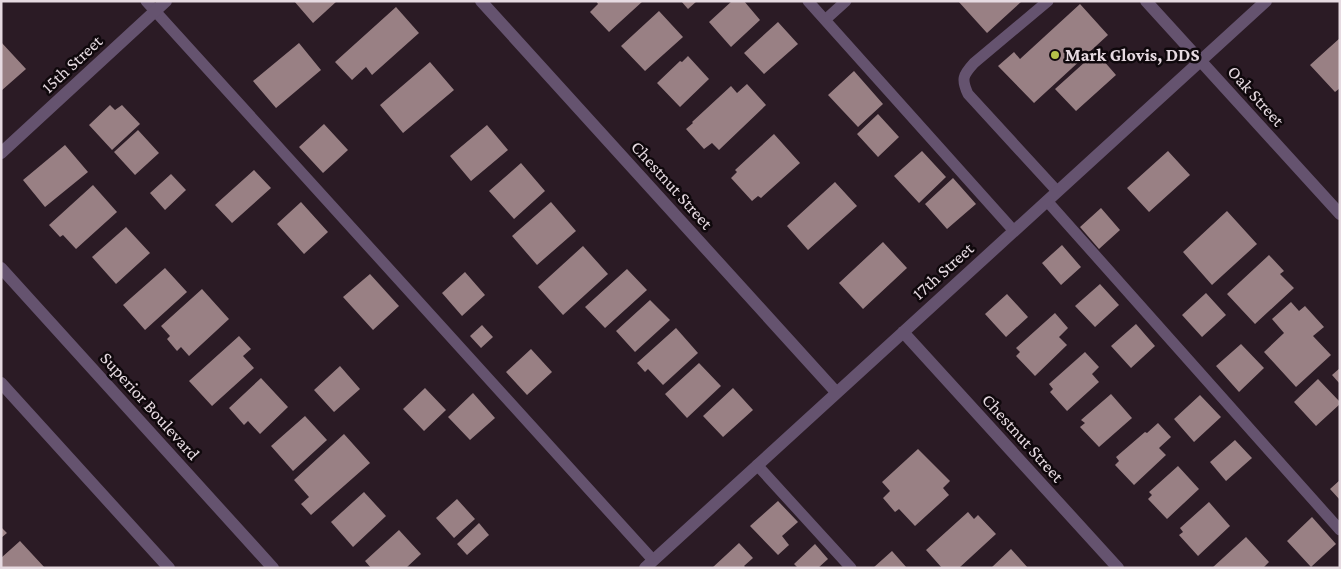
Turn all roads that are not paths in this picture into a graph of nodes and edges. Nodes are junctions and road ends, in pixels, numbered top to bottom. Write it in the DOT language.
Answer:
graph roads {
  1 [pos="146,1"];
  2 [pos="166,1"];
  3 [pos="481,1"];
  4 [pos="808,1"];
  5 [pos="846,1"];
  6 [pos="1048,1"];
  7 [pos="1146,1"];
  8 [pos="1266,1"];
  9 [pos="155,11"];
  10 [pos="825,20"];
  11 [pos="1201,61"];
  12 [pos="1,153"];
  13 [pos="1057,191"];
  14 [pos="1047,201"];
  15 [pos="1340,214"];
  16 [pos="1014,231"];
  17 [pos="4,275"];
  18 [pos="903,332"];
  19 [pos="1,383"];
  20 [pos="836,392"];
  21 [pos="757,464"];
  22 [pos="1340,530"];
  23 [pos="649,564"];
  24 [pos="169,568"];
  25 [pos="273,568"];
  26 [pos="852,568"];
  27 [pos="1118,568"];
  1 -- 9 [label="lane"];
  2 -- 9 [label="street, 15th Street"];
  3 -- 20 [label="street, Chestnut Street"];
  4 -- 10 [label="lane"];
  5 -- 10 [label="lane"];
  6 -- 13 [label="lane"];
  7 -- 11 [label="street, Oak Street"];
  8 -- 11 [label="street, 17th Street"];
  9 -- 12 [label="street, 15th Street"];
  9 -- 23 [label="lane"];
  10 -- 16 [label="lane"];
  11 -- 13 [label="street, 17th Street"];
  11 -- 15 [label="street, Oak Street"];
  13 -- 14 [label="street, 17th Street"];
  14 -- 16 [label="street, 17th Street"];
  14 -- 22 [label="lane"];
  16 -- 18 [label="street, 17th Street"];
  17 -- 25 [label="street, Superior Boulevard"];
  18 -- 20 [label="street, 17th Street"];
  18 -- 27 [label="street, Chestnut Street"];
  19 -- 24 [label="street"];
  20 -- 21 [label="street, 17th Street"];
  21 -- 23 [label="street, 17th Street"];
  21 -- 26 [label="lane"];
}
